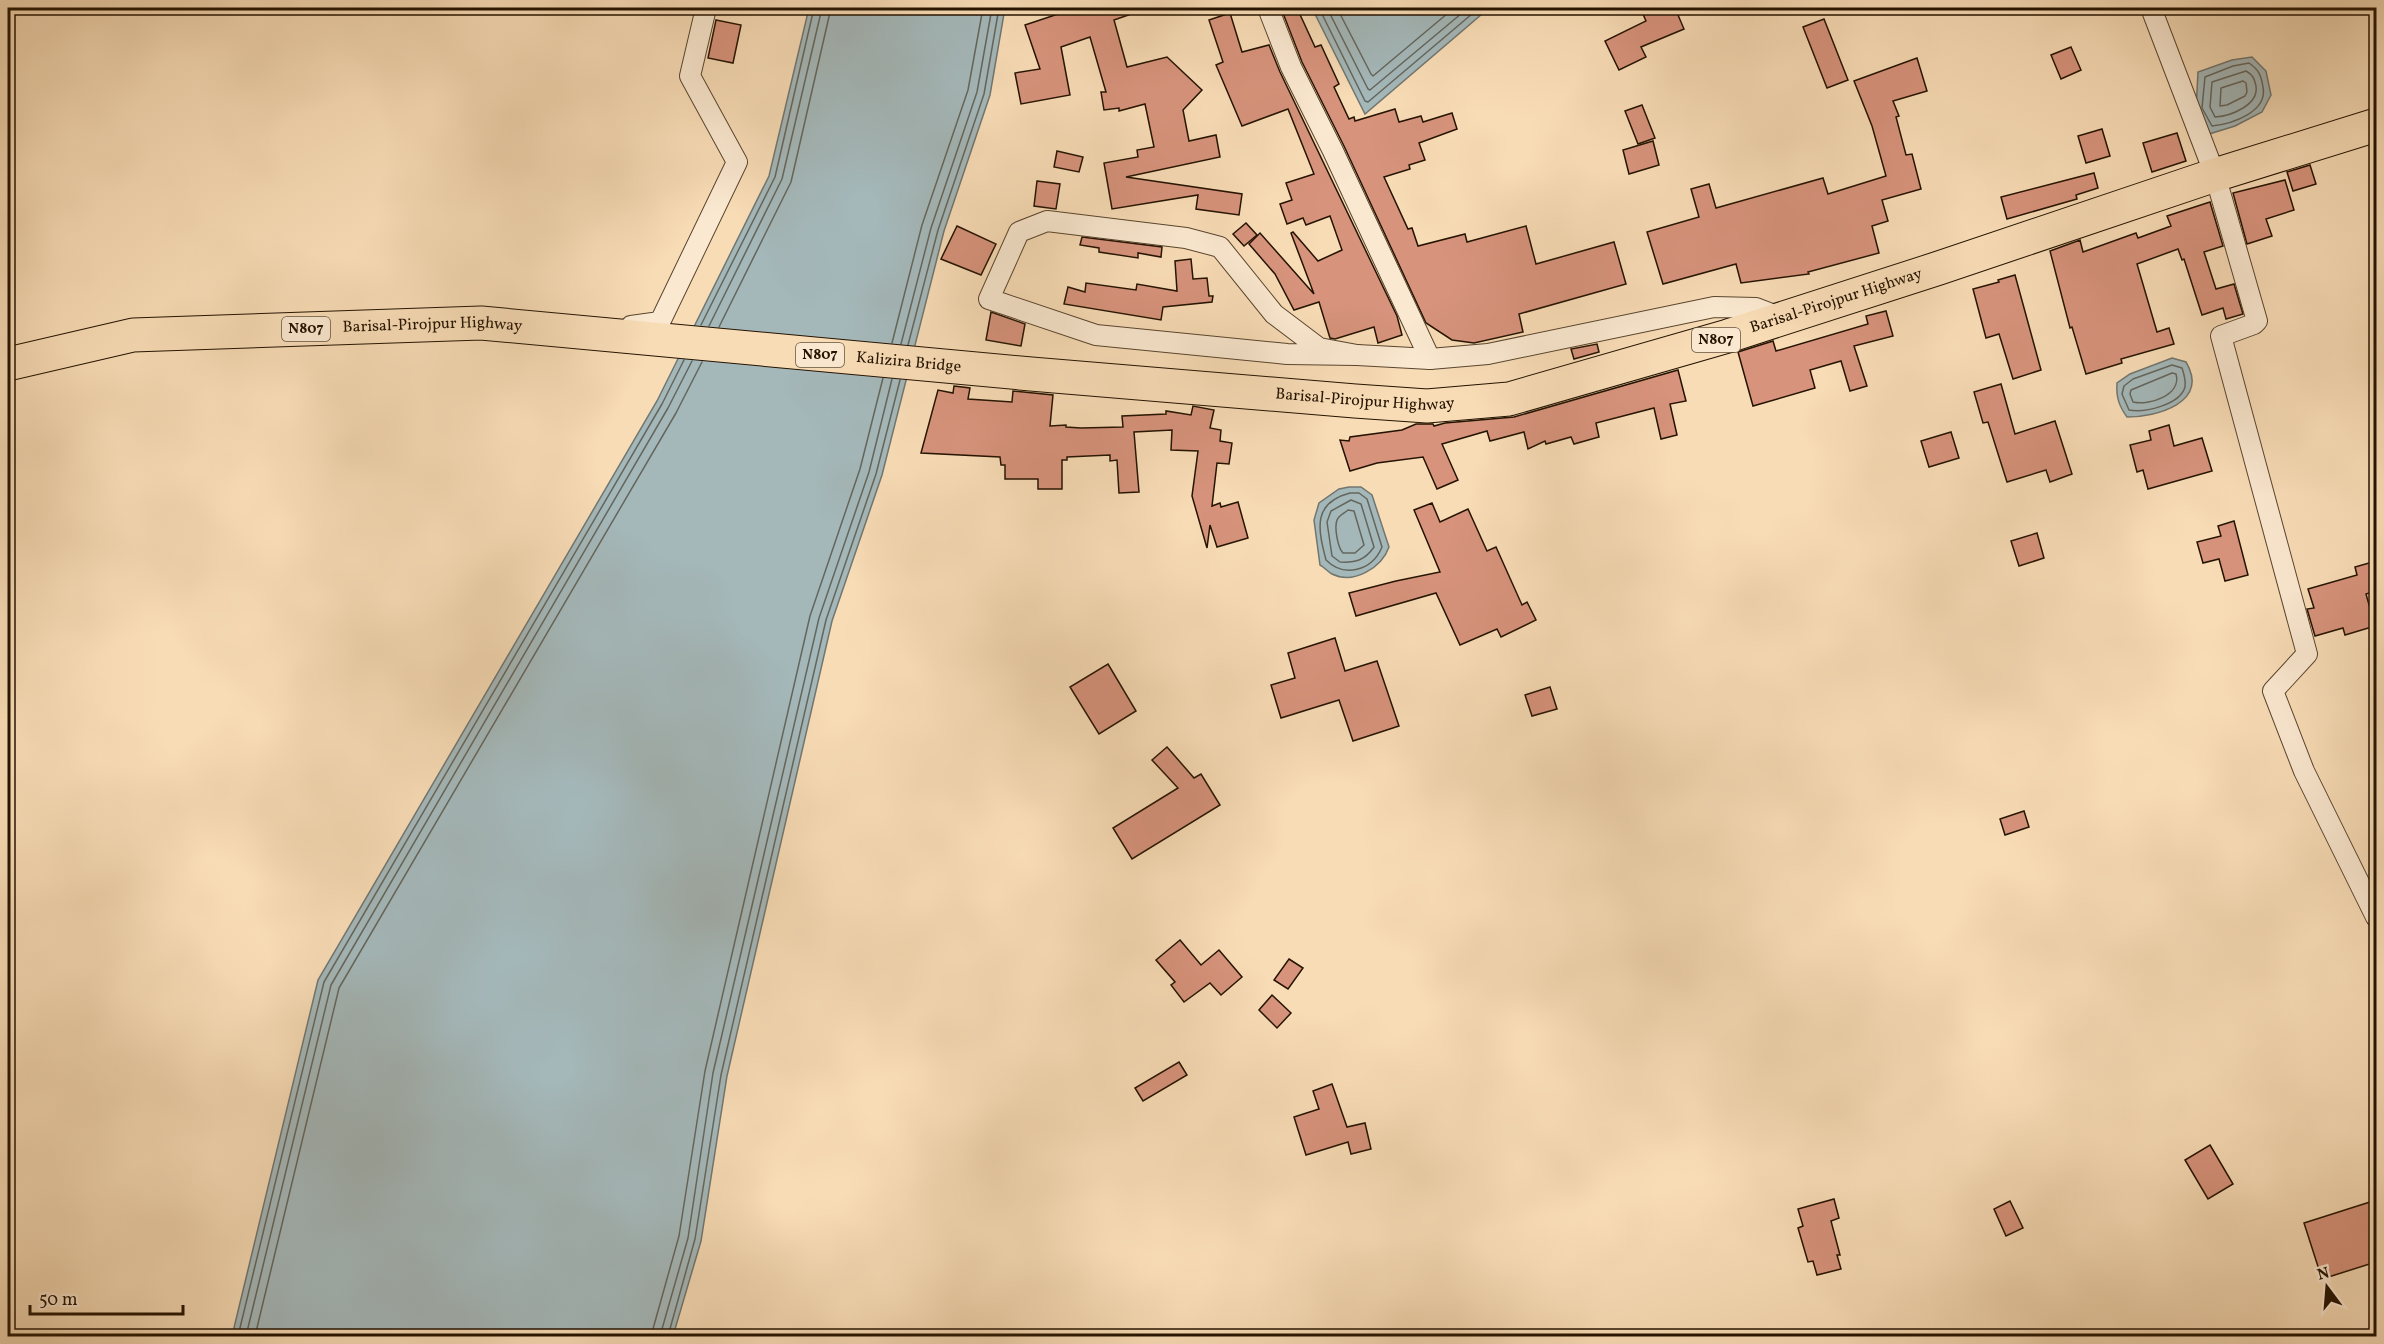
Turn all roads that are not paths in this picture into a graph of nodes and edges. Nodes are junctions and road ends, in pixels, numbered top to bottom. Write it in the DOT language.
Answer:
graph roads {
  1 [pos="706,8"];
  2 [pos="1268,8"];
  3 [pos="2151,8"];
  4 [pos="2376,125"];
  5 [pos="2215,174"];
  6 [pos="1783,319"];
  7 [pos="594,335"];
  8 [pos="1358,355"];
  9 [pos="1430,359"];
  10 [pos="8,364"];
  11 [pos="1031,374"];
  12 [pos="2376,917"];
  1 -- 7 [label="street"];
  2 -- 9 [label="street"];
  3 -- 5 [label="street"];
  4 -- 5 [label="highway, Barisal-Pirojpur Highway / N807"];
  5 -- 6 [label="highway, Barisal-Pirojpur Highway / N807"];
  5 -- 12 [label="street"];
  6 -- 9 [label="street"];
  6 -- 11 [label="highway, Barisal-Pirojpur Highway / N807"];
  7 -- 10 [label="highway, Barisal-Pirojpur Highway / N807"];
  7 -- 11 [label="highway, Kalizira Bridge / N807"];
  8 -- 8 [label="street"];
  8 -- 9 [label="street"];
}
